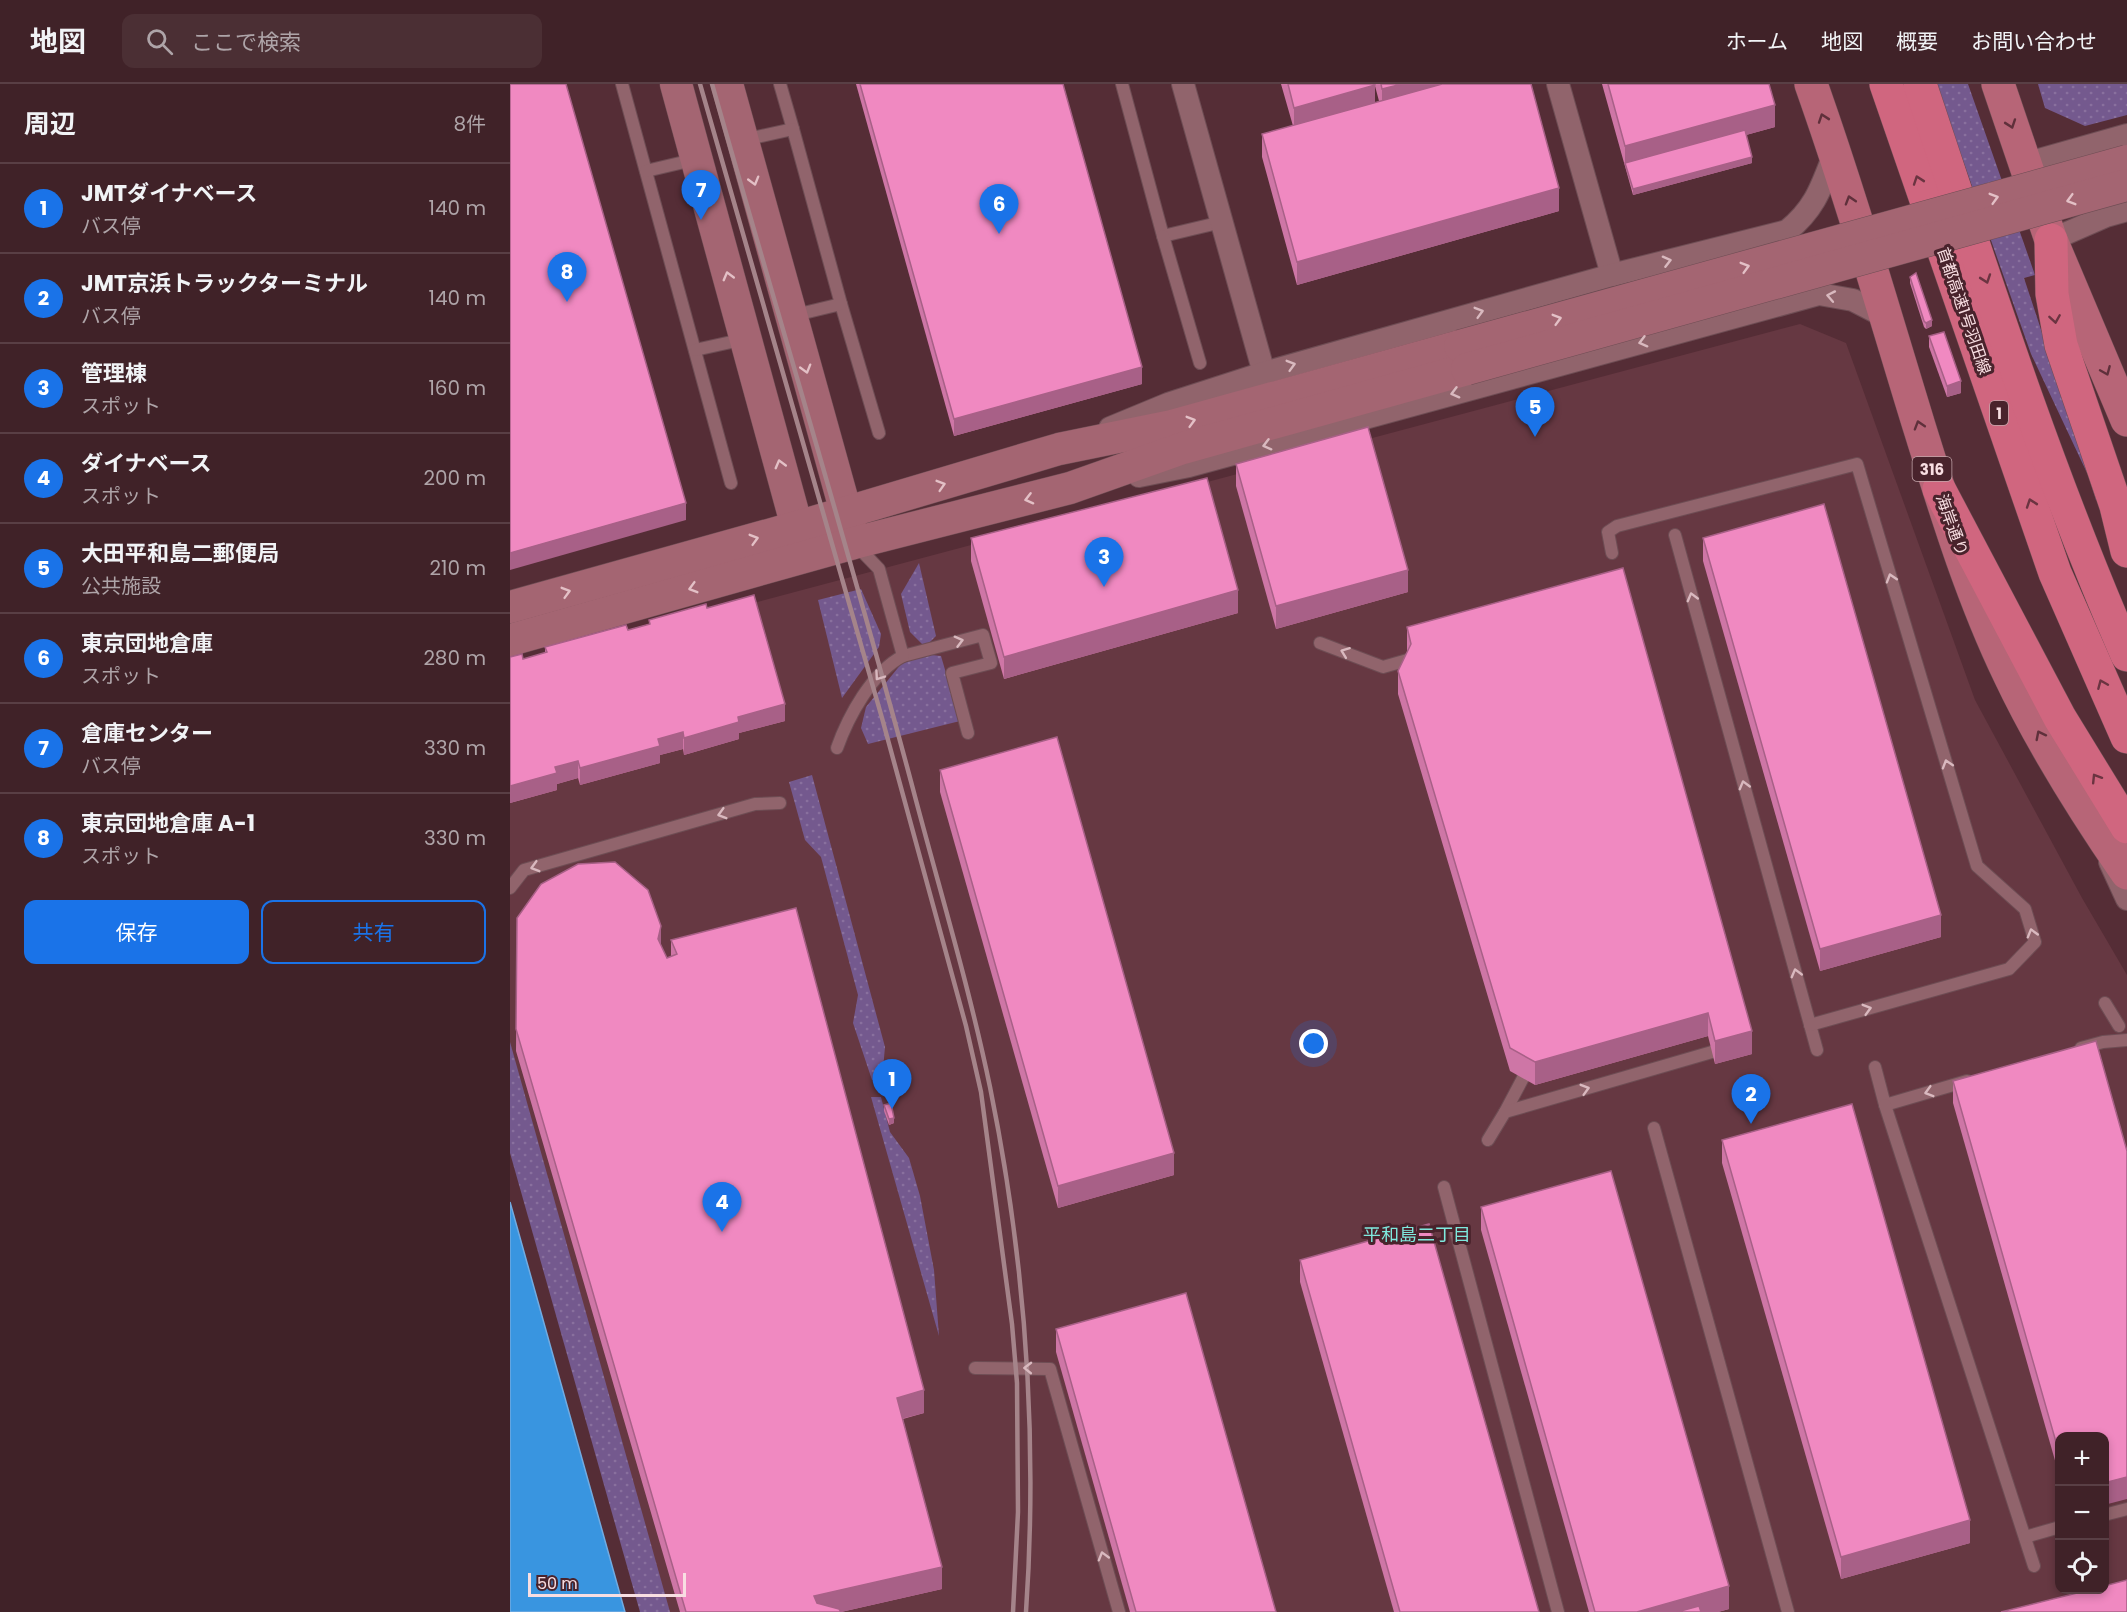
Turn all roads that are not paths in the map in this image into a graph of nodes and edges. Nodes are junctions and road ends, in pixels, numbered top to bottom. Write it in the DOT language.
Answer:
graph roads {
  1 [pos="622,84"];
  2 [pos="676,84"];
  3 [pos="727,84"];
  4 [pos="780,84"];
  5 [pos="1122,84"];
  6 [pos="1183,84"];
  7 [pos="1558,84"];
  8 [pos="1811,84"];
  9 [pos="1886,84"];
  10 [pos="1920,84"];
  11 [pos="1998,84"];
  12 [pos="793,129"];
  13 [pos="2127,135"];
  14 [pos="742,140"];
  15 [pos="1835,152"];
  16 [pos="697,159"];
  17 [pos="2127,161"];
  18 [pos="2025,164"];
  19 [pos="646,171"];
  20 [pos="2127,185"];
  21 [pos="2127,210"];
  22 [pos="1222,222"];
  23 [pos="1163,236"];
  24 [pos="2051,240"];
  25 [pos="1612,275"];
  26 [pos="841,304"];
  27 [pos="791,316"];
  28 [pos="1886,317"];
  29 [pos="746,339"];
  30 [pos="695,350"];
  31 [pos="1464,357"];
  32 [pos="1200,363"];
  33 [pos="1264,373"];
  34 [pos="2024,392"];
  35 [pos="2127,420"];
  36 [pos="879,433"];
  37 [pos="1059,450"];
  38 [pos="731,483"];
  39 [pos="1070,488"];
  40 [pos="1939,489"];
  41 [pos="846,513"];
  42 [pos="797,527"];
  43 [pos="1675,535"];
  44 [pos="854,543"];
  45 [pos="2127,551"];
  46 [pos="1612,553"];
  47 [pos="790,561"];
  48 [pos="2127,598"];
  49 [pos="510,607"];
  50 [pos="510,640"];
  51 [pos="1320,643"];
  52 [pos="1431,653"];
  53 [pos="2127,655"];
  54 [pos="903,656"];
  55 [pos="1383,667"];
  56 [pos="1399,677"];
  57 [pos="968,733"];
  58 [pos="2127,737"];
  59 [pos="837,748"];
  60 [pos="780,803"];
  61 [pos="2091,821"];
  62 [pos="2127,827"];
  63 [pos="2127,873"];
  64 [pos="510,888"];
  65 [pos="2127,899"];
  66 [pos="2104,1003"];
  67 [pos="1810,1025"];
  68 [pos="2119,1026"];
  69 [pos="1729,1030"];
  70 [pos="2127,1040"];
  71 [pos="1817,1050"];
  72 [pos="2069,1052"];
  73 [pos="1875,1067"];
  74 [pos="1523,1078"];
  75 [pos="1978,1078"];
  76 [pos="1885,1105"];
  77 [pos="1505,1112"];
  78 [pos="1654,1128"];
  79 [pos="1488,1140"];
  80 [pos="1444,1187"];
  81 [pos="975,1368"];
  82 [pos="2127,1509"];
  83 [pos="2109,1514"];
  84 [pos="2055,1528"];
  85 [pos="2025,1537"];
  86 [pos="2034,1566"];
  87 [pos="1119,1612"];
  88 [pos="1558,1612"];
  89 [pos="1788,1612"];
  1 -- 19 [label="lane"];
  2 -- 16 [label="street"];
  3 -- 14 [label="street"];
  4 -- 12 [label="lane"];
  5 -- 23 [label="lane"];
  6 -- 22 [label="street"];
  7 -- 25 [label="street"];
  15 -- 8 [label="main road, 海岸通り / 316, one-way"];
  58 -- 9 [label="highway, 首都高速1号羽田線 / 1, one-way"];
  10 -- 34 [label="highway, 首都高速1号羽田線 / 1, one-way"];
  11 -- 18 [label="main road, one-way"];
  12 -- 14 [label="lane"];
  12 -- 26 [label="lane"];
  13 -- 18 [label="street"];
  14 -- 27 [label="street, one-way"];
  25 -- 15 [label="street, one-way"];
  28 -- 15 [label="main road, 海岸通り / 316, one-way"];
  16 -- 19 [label="lane"];
  29 -- 16 [label="street, one-way"];
  31 -- 17 [label="street, one-way, bridge"];
  18 -- 24 [label="main road"];
  19 -- 30 [label="lane"];
  20 -- 31 [label="street, one-way, bridge"];
  21 -- 24 [label="street"];
  22 -- 23 [label="lane"];
  22 -- 33 [label="street"];
  23 -- 32 [label="lane"];
  24 -- 35 [label="main road, one-way"];
  24 -- 45 [label="highway, one-way"];
  33 -- 25 [label="street, one-way"];
  26 -- 27 [label="lane"];
  26 -- 36 [label="lane"];
  27 -- 41 [label="street, one-way"];
  28 -- 39 [label="street, one-way"];
  40 -- 28 [label="main road, 海岸通り / 316, one-way"];
  29 -- 30 [label="lane"];
  42 -- 29 [label="street, one-way"];
  30 -- 38 [label="lane"];
  37 -- 31 [label="street, one-way"];
  31 -- 39 [label="street"];
  33 -- 37 [label="street"];
  34 -- 48 [label="highway"];
  34 -- 53 [label="highway, 首都高速1号羽田線 / 1"];
  41 -- 37 [label="street, one-way"];
  39 -- 44 [label="street, one-way"];
  61 -- 40 [label="main road, 海岸通り / 316, one-way"];
  62 -- 40 [label="highway, one-way"];
  41 -- 42 [label="street"];
  41 -- 44 [label="street"];
  42 -- 47 [label="street"];
  49 -- 42 [label="street, one-way"];
  67 -- 43 [label="lane, one-way"];
  44 -- 47 [label="street"];
  44 -- 54 [label="lane"];
  67 -- 46 [label="lane, one-way"];
  47 -- 50 [label="street, one-way"];
  55 -- 51 [label="lane, one-way"];
  52 -- 55 [label="lane"];
  54 -- 57 [label="lane, one-way"];
  54 -- 59 [label="lane, one-way"];
  55 -- 56 [label="lane"];
  60 -- 64 [label="lane, one-way"];
  61 -- 63 [label="main road, 海岸通り / 316"];
  61 -- 65 [label="street"];
  66 -- 68 [label="lane"];
  67 -- 71 [label="lane"];
  77 -- 69 [label="lane, one-way"];
  70 -- 72 [label="lane"];
  73 -- 76 [label="lane"];
  74 -- 77 [label="lane"];
  75 -- 76 [label="lane, one-way"];
  76 -- 85 [label="lane"];
  77 -- 79 [label="lane"];
  78 -- 89 [label="lane"];
  80 -- 88 [label="lane"];
  87 -- 81 [label="lane, one-way"];
  82 -- 83 [label="lane"];
  84 -- 85 [label="lane"];
  85 -- 86 [label="lane"];
}
